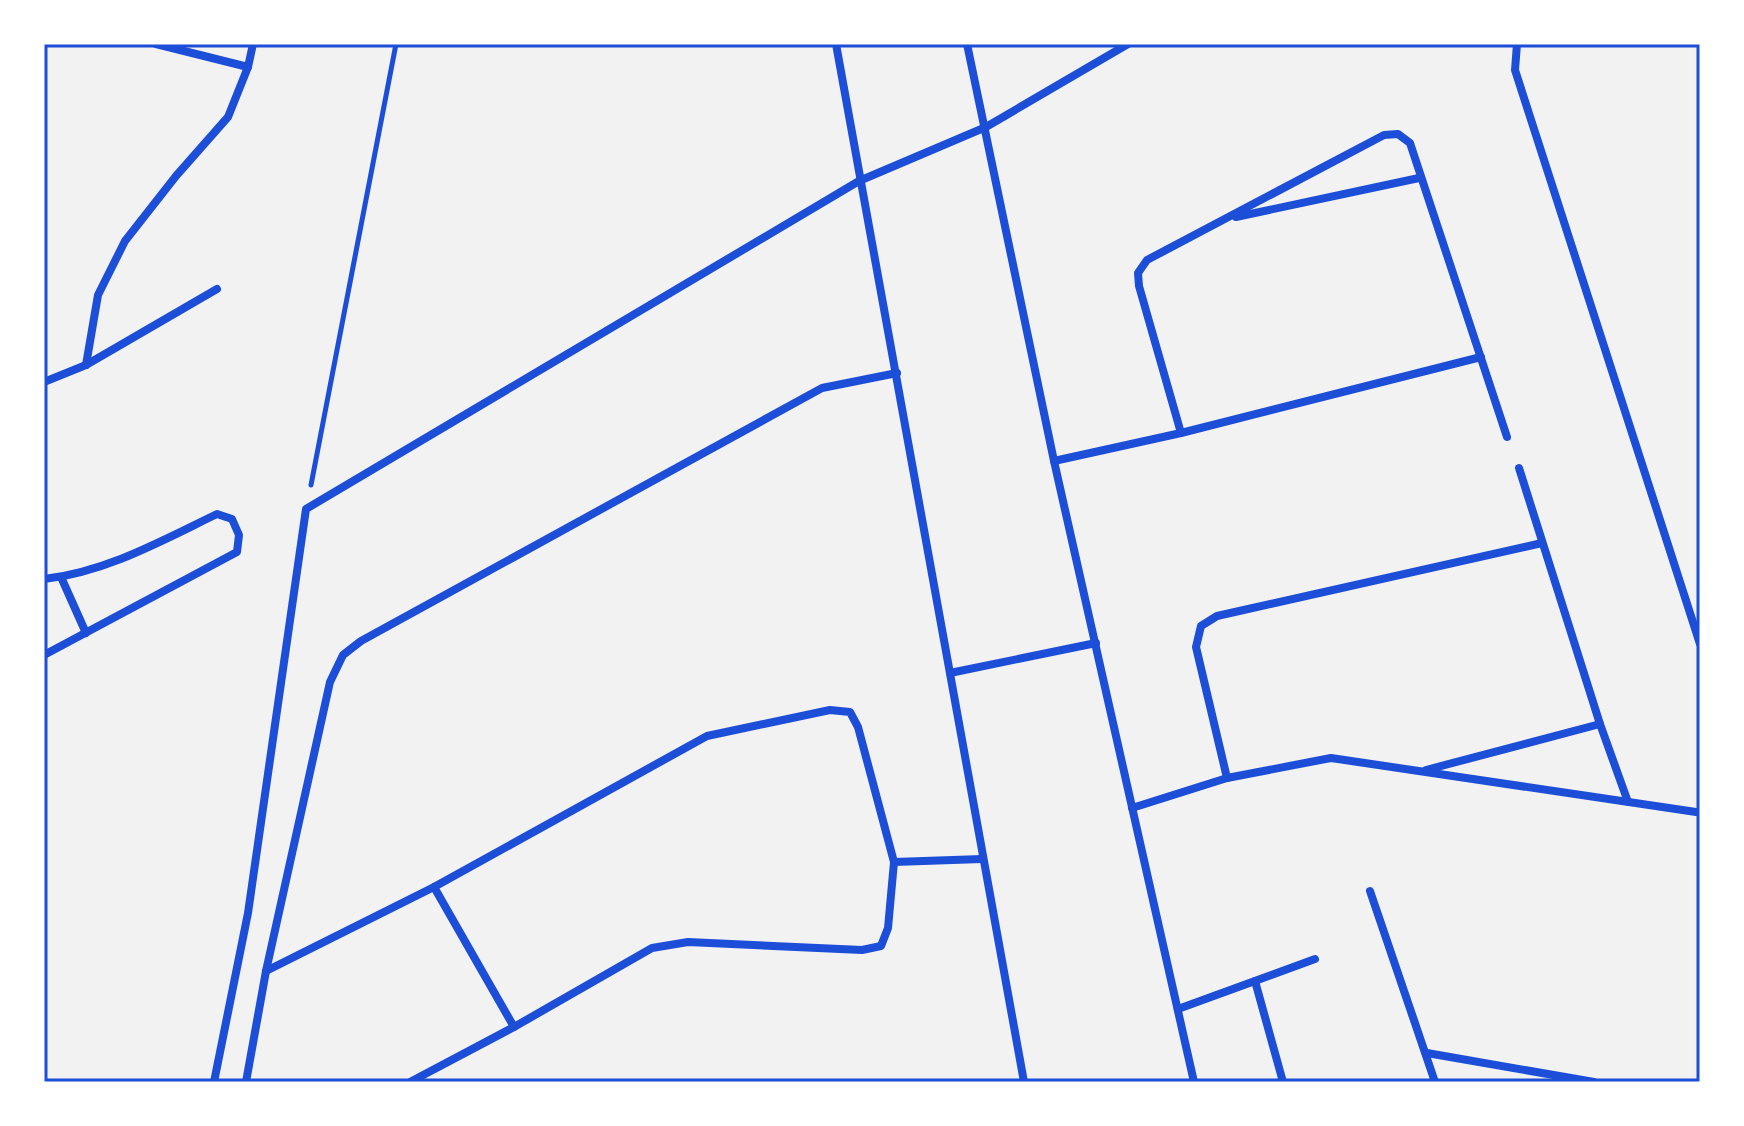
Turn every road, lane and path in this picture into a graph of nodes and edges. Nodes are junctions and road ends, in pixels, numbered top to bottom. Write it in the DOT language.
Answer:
graph roads {
  1 [pos="156,44"];
  2 [pos="253,44"];
  3 [pos="396,44"];
  4 [pos="836,44"];
  5 [pos="967,44"];
  6 [pos="1128,44"];
  7 [pos="1517,44"];
  8 [pos="248,67"];
  9 [pos="986,127"];
  10 [pos="1419,178"];
  11 [pos="859,181"];
  12 [pos="1224,219"];
  13 [pos="217,289"];
  14 [pos="1481,357"];
  15 [pos="86,365"];
  16 [pos="897,373"];
  17 [pos="44,382"];
  18 [pos="1181,433"];
  19 [pos="1507,437"];
  20 [pos="1054,461"];
  21 [pos="1519,468"];
  22 [pos="306,509"];
  23 [pos="1542,543"];
  24 [pos="61,577"];
  25 [pos="44,579"];
  26 [pos="86,633"];
  27 [pos="1096,643"];
  28 [pos="1700,644"];
  29 [pos="44,655"];
  30 [pos="950,673"];
  31 [pos="1600,724"];
  32 [pos="1421,771"];
  33 [pos="1227,778"];
  34 [pos="1628,802"];
  35 [pos="1132,808"];
  36 [pos="1696,812"];
  37 [pos="982,859"];
  38 [pos="894,862"];
  39 [pos="434,887"];
  40 [pos="1370,891"];
  41 [pos="1315,959"];
  42 [pos="266,971"];
  43 [pos="1255,981"];
  44 [pos="1178,1009"];
  45 [pos="514,1027"];
  46 [pos="1427,1053"];
  47 [pos="214,1082"];
  48 [pos="246,1082"];
  49 [pos="410,1082"];
  50 [pos="1024,1082"];
  51 [pos="1194,1082"];
  52 [pos="1283,1082"];
  53 [pos="1435,1082"];
  54 [pos="1594,1082"];
  1 -- 8 [label="street"];
  2 -- 8 [label="street"];
  3 -- 22 [label="path"];
  4 -- 11 [label="street"];
  5 -- 9 [label="street"];
  6 -- 9 [label="street"];
  7 -- 28 [label="street"];
  8 -- 15 [label="street"];
  9 -- 11 [label="street"];
  9 -- 20 [label="street"];
  10 -- 12 [label="street"];
  10 -- 12 [label="street"];
  10 -- 14 [label="street"];
  11 -- 16 [label="street"];
  11 -- 22 [label="street"];
  12 -- 18 [label="street"];
  13 -- 15 [label="street"];
  14 -- 18 [label="street"];
  14 -- 19 [label="street"];
  15 -- 17 [label="street"];
  16 -- 30 [label="street"];
  16 -- 42 [label="street"];
  18 -- 20 [label="street"];
  20 -- 27 [label="street"];
  21 -- 23 [label="street"];
  22 -- 47 [label="street"];
  23 -- 31 [label="street"];
  23 -- 33 [label="street"];
  24 -- 25 [label="street"];
  24 -- 26 [label="street"];
  24 -- 26 [label="street"];
  26 -- 29 [label="street"];
  27 -- 30 [label="street"];
  27 -- 35 [label="street"];
  30 -- 37 [label="street"];
  31 -- 32 [label="street"];
  31 -- 34 [label="street"];
  32 -- 33 [label="street"];
  32 -- 34 [label="street"];
  33 -- 35 [label="street"];
  34 -- 36 [label="street"];
  35 -- 44 [label="street"];
  37 -- 38 [label="street"];
  37 -- 50 [label="street"];
  38 -- 39 [label="street"];
  38 -- 45 [label="street"];
  39 -- 42 [label="street"];
  39 -- 45 [label="street"];
  40 -- 46 [label="street"];
  41 -- 43 [label="street"];
  42 -- 48 [label="street"];
  43 -- 44 [label="street"];
  43 -- 52 [label="street"];
  44 -- 51 [label="street"];
  45 -- 49 [label="street"];
  46 -- 53 [label="street"];
  46 -- 54 [label="street"];
}
